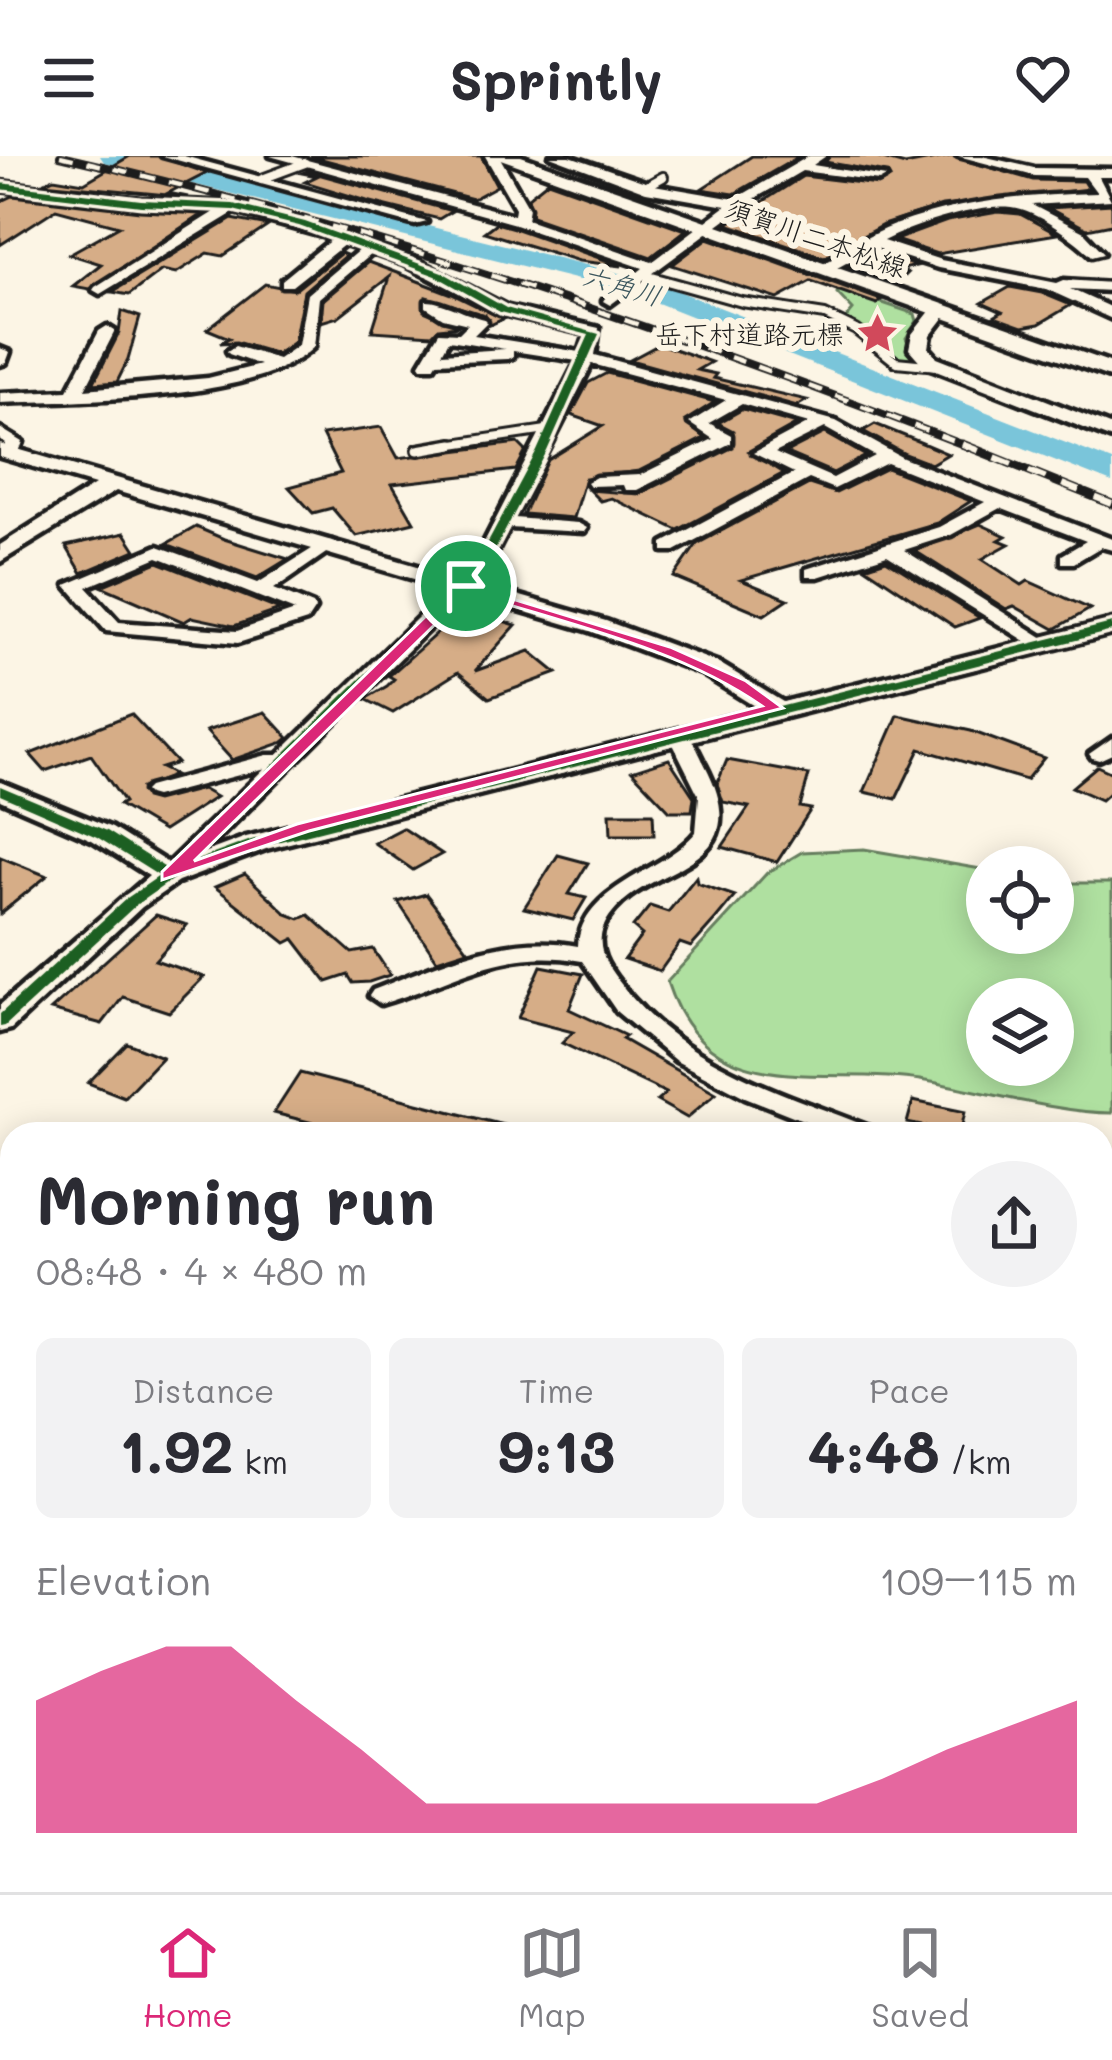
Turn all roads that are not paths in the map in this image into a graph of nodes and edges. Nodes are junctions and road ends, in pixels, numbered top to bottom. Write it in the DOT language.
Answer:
graph roads {
  1 [pos="169,156"];
  2 [pos="277,156"];
  3 [pos="325,156"];
  4 [pos="492,156"];
  5 [pos="502,156"];
  6 [pos="556,156"];
  7 [pos="965,156"];
  8 [pos="805,160"];
  9 [pos="304,163"];
  10 [pos="1028,171"];
  11 [pos="1112,173"];
  12 [pos="1090,174"];
  13 [pos="879,177"];
  14 [pos="663,178"];
  15 [pos="262,179"];
  16 [pos="0,186"];
  17 [pos="646,187"];
  18 [pos="912,202"];
  19 [pos="737,204"];
  20 [pos="1019,204"];
  21 [pos="233,207"];
  22 [pos="958,215"];
  23 [pos="520,221"];
  24 [pos="420,222"];
  25 [pos="704,226"];
  26 [pos="1112,237"];
  27 [pos="343,238"];
  28 [pos="872,242"];
  29 [pos="370,248"];
  30 [pos="825,268"];
  31 [pos="646,273"];
  32 [pos="287,283"];
  33 [pos="1050,285"];
  34 [pos="1112,287"];
  35 [pos="100,290"];
  36 [pos="610,301"];
  37 [pos="431,304"];
  38 [pos="942,309"];
  39 [pos="1112,314"];
  40 [pos="107,331"];
  41 [pos="461,339"];
  42 [pos="515,350"];
  43 [pos="236,351"];
  44 [pos="587,357"];
  45 [pos="274,365"];
  46 [pos="938,366"];
  47 [pos="1112,371"];
  48 [pos="76,393"];
  49 [pos="0,398"];
  50 [pos="741,398"];
  51 [pos="824,422"];
  52 [pos="553,429"];
  53 [pos="1112,434"];
  54 [pos="4,446"];
  55 [pos="418,450"];
  56 [pos="887,457"];
  57 [pos="808,473"];
  58 [pos="596,482"];
  59 [pos="113,483"];
  60 [pos="1002,500"];
  61 [pos="507,523"];
  62 [pos="578,528"];
  63 [pos="1106,543"];
  64 [pos="326,545"];
  65 [pos="669,547"];
  66 [pos="892,550"];
  67 [pos="0,555"];
  68 [pos="1068,560"];
  69 [pos="836,566"];
  70 [pos="812,572"];
  71 [pos="860,585"];
  72 [pos="466,586"];
  73 [pos="260,590"];
  74 [pos="1112,627"];
  75 [pos="1037,643"];
  76 [pos="775,708"];
  77 [pos="680,736"];
  78 [pos="283,762"];
  79 [pos="0,790"];
  80 [pos="155,791"];
  81 [pos="168,876"];
  82 [pos="589,955"];
  83 [pos="374,1000"];
  84 [pos="0,1022"];
  85 [pos="832,1122"];
  1 -- 15 [label="street"];
  2 -- 9 [label="street"];
  3 -- 9 [label="street"];
  4 -- 23 [label="street"];
  5 -- 25 [label="main road, 須賀川二本松線"];
  6 -- 17 [label="street"];
  7 -- 10 [label="street"];
  8 -- 13 [label="street"];
  8 -- 19 [label="street"];
  9 -- 15 [label="lane"];
  9 -- 23 [label="street"];
  10 -- 12 [label="street"];
  10 -- 20 [label="street"];
  11 -- 12 [label="street"];
  12 -- 20 [label="street"];
  14 -- 17 [label="lane"];
  15 -- 24 [label="street"];
  16 -- 21 [label="street"];
  17 -- 19 [label="street"];
  18 -- 22 [label="street"];
  19 -- 25 [label="street"];
  20 -- 22 [label="street"];
  20 -- 26 [label="street"];
  21 -- 27 [label="street"];
  21 -- 35 [label="street"];
  22 -- 28 [label="street"];
  23 -- 31 [label="street"];
  25 -- 30 [label="main road, 須賀川二本松線"];
  25 -- 31 [label="street"];
  27 -- 29 [label="street"];
  27 -- 32 [label="street"];
  28 -- 30 [label="street"];
  28 -- 33 [label="street"];
  29 -- 44 [label="street"];
  29 -- 45 [label="street"];
  30 -- 38 [label="main road, 須賀川二本松線"];
  31 -- 36 [label="street"];
  31 -- 46 [label="lane"];
  33 -- 34 [label="street"];
  33 -- 39 [label="street"];
  37 -- 41 [label="street"];
  38 -- 46 [label="street"];
  38 -- 47 [label="main road, 須賀川二本松線"];
  40 -- 48 [label="street"];
  41 -- 42 [label="street"];
  41 -- 42 [label="street"];
  42 -- 44 [label="street"];
  43 -- 45 [label="street"];
  44 -- 50 [label="street"];
  44 -- 52 [label="street"];
  45 -- 48 [label="street"];
  46 -- 53 [label="street"];
  48 -- 49 [label="street"];
  50 -- 51 [label="street"];
  50 -- 58 [label="street"];
  51 -- 56 [label="street"];
  51 -- 57 [label="street"];
  52 -- 55 [label="lane"];
  52 -- 61 [label="street"];
  54 -- 59 [label="street"];
  56 -- 57 [label="street"];
  56 -- 60 [label="street"];
  57 -- 65 [label="street"];
  59 -- 64 [label="street"];
  59 -- 67 [label="street"];
  60 -- 63 [label="street"];
  60 -- 66 [label="street"];
  61 -- 62 [label="street"];
  61 -- 72 [label="street"];
  63 -- 68 [label="street"];
  64 -- 72 [label="street"];
  64 -- 73 [label="street"];
  66 -- 69 [label="street"];
  66 -- 75 [label="street"];
  69 -- 70 [label="street"];
  69 -- 71 [label="street"];
  72 -- 76 [label="street"];
  72 -- 78 [label="street"];
  73 -- 73 [label="street"];
  74 -- 75 [label="street"];
  75 -- 76 [label="street"];
  76 -- 77 [label="street"];
  77 -- 81 [label="street"];
  77 -- 82 [label="street"];
  78 -- 80 [label="street"];
  78 -- 81 [label="street"];
  79 -- 81 [label="street"];
  81 -- 84 [label="street"];
  82 -- 83 [label="street"];
  82 -- 85 [label="street"];
}
